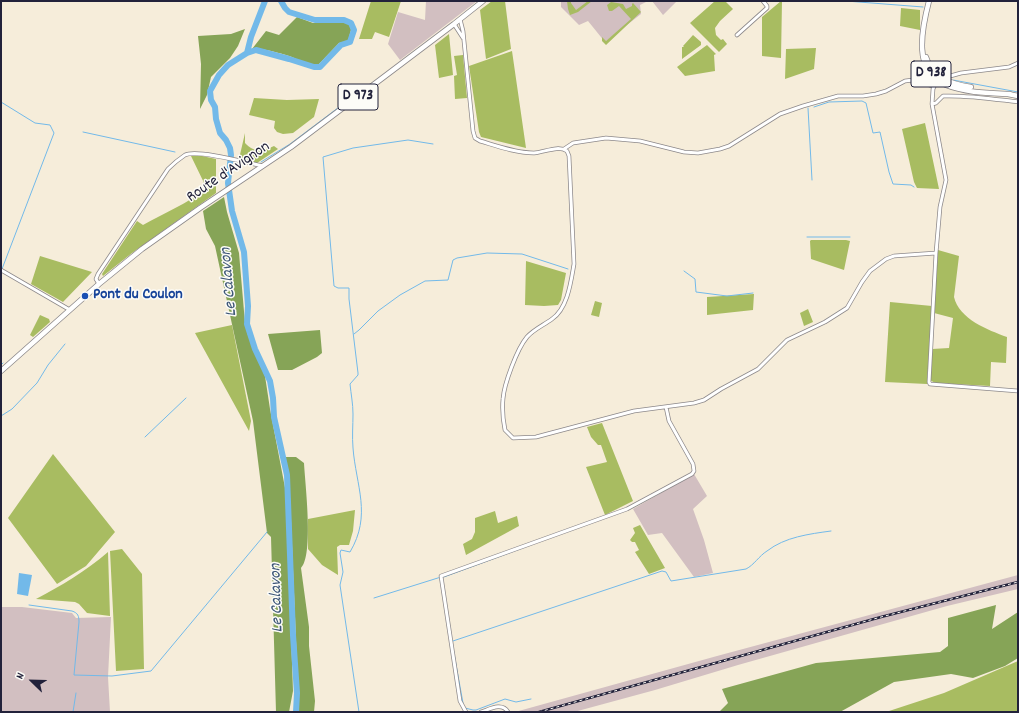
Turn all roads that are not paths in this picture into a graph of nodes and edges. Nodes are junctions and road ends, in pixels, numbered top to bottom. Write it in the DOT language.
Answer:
graph roads {
  1 [pos="482,1"];
  2 [pos="486,1"];
  3 [pos="762,1"];
  4 [pos="929,1"];
  5 [pos="479,5"];
  6 [pos="460,20"];
  7 [pos="454,24"];
  8 [pos="924,25"];
  9 [pos="737,35"];
  10 [pos="464,40"];
  11 [pos="1018,63"];
  12 [pos="940,79"];
  13 [pos="933,86"];
  14 [pos="1010,94"];
  15 [pos="1018,96"];
  16 [pos="1018,102"];
  17 [pos="932,104"];
  18 [pos="564,149"];
  19 [pos="263,166"];
  20 [pos="936,253"];
  21 [pos="1,270"];
  22 [pos="99,284"];
  23 [pos="70,310"];
  24 [pos="1,371"];
  25 [pos="1018,391"];
  26 [pos="666,407"];
  27 [pos="466,712"];
  28 [pos="482,712"];
  29 [pos="508,712"];
  1 -- 5 [label="main road, Route d'Avignon / D 973"];
  2 -- 5 [label="main road, Route d'Avignon / D 973"];
  3 -- 9 [label="street"];
  4 -- 8 [label="main road, D 938"];
  5 -- 6 [label="main road, Route d'Avignon / D 973"];
  6 -- 7 [label="main road, Route d'Avignon / D 973"];
  6 -- 10 [label="street"];
  7 -- 10 [label="street"];
  7 -- 19 [label="main road, Route d'Avignon / D 973"];
  8 -- 12 [label="main road, D 938"];
  8 -- 12 [label="main road, D 938"];
  10 -- 18 [label="street"];
  11 -- 12 [label="street"];
  12 -- 13 [label="street"];
  12 -- 14 [label="main road, D 938"];
  12 -- 14 [label="main road, D 938"];
  13 -- 17 [label="street"];
  13 -- 18 [label="street"];
  14 -- 15 [label="main road, D 938"];
  16 -- 17 [label="street"];
  17 -- 20 [label="street"];
  18 -- 26 [label="street"];
  19 -- 22 [label="main road, Route d'Avignon / D 973"];
  19 -- 22 [label="street"];
  20 -- 25 [label="street"];
  20 -- 26 [label="street"];
  21 -- 23 [label="street"];
  22 -- 23 [label="main road, Route d'Avignon"];
  23 -- 24 [label="main road, Route d'Avignon"];
  26 -- 27 [label="street"];
  28 -- 29 [label="street"];
}
